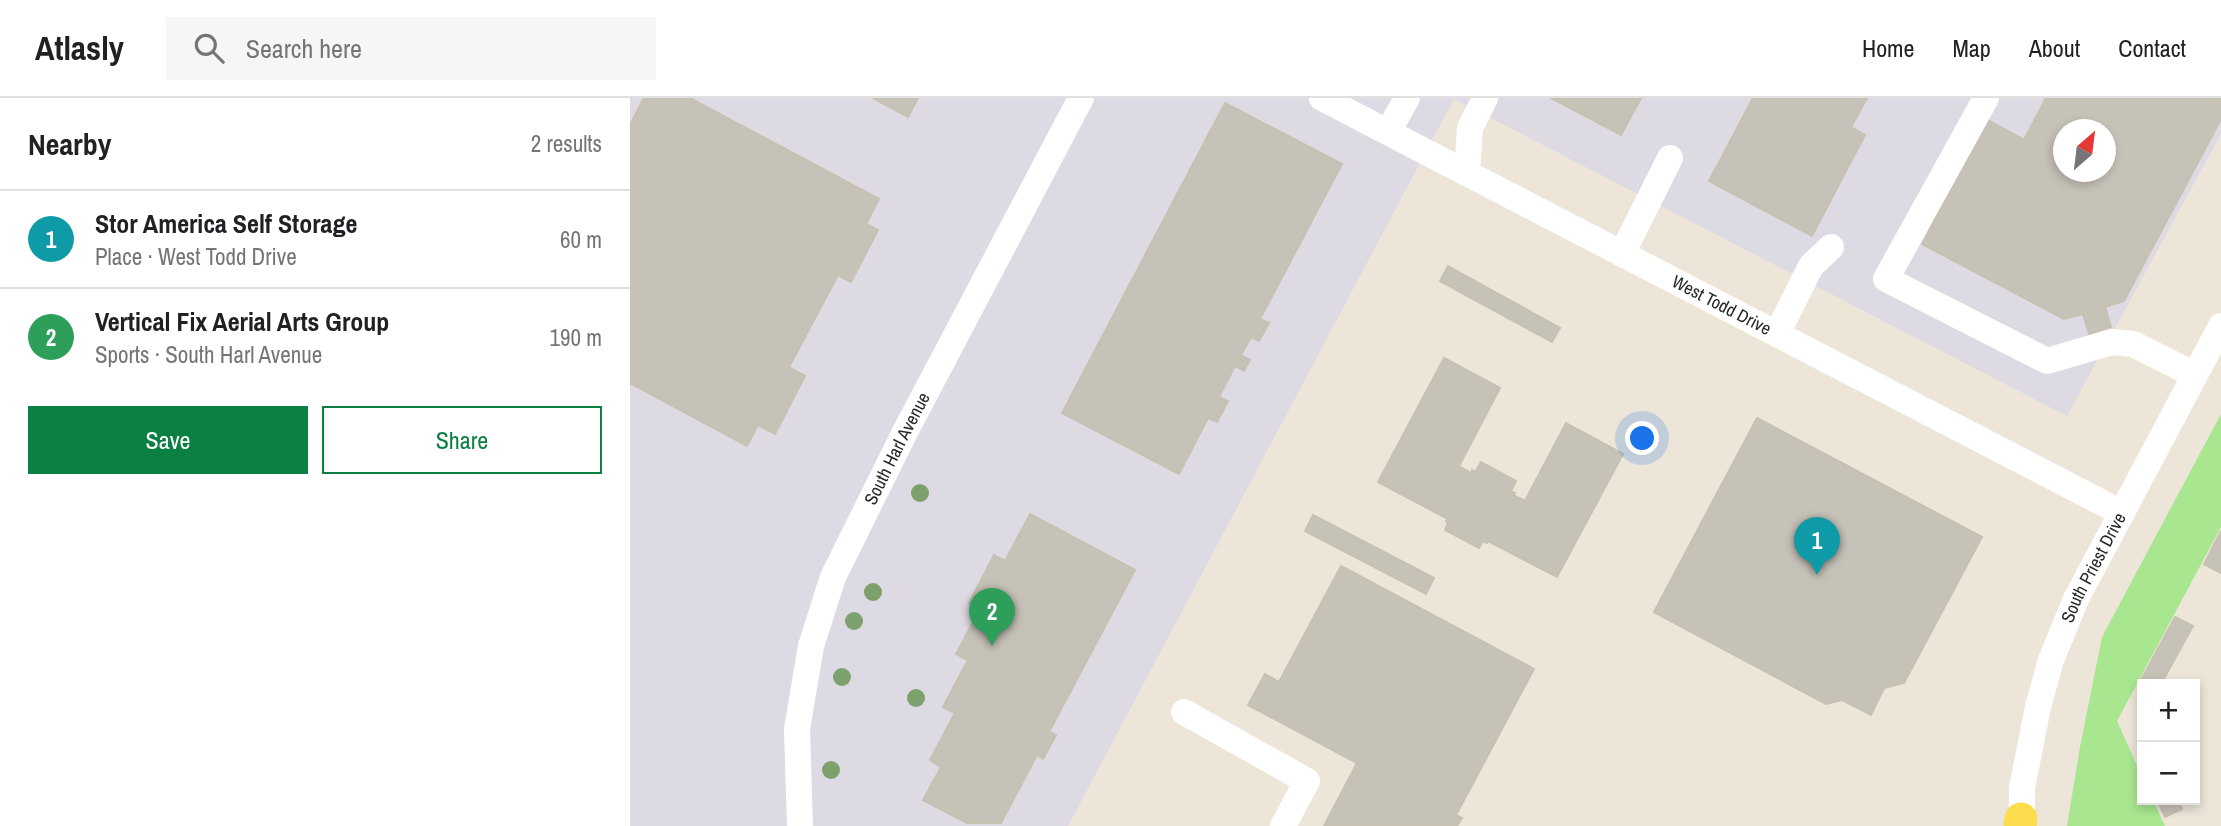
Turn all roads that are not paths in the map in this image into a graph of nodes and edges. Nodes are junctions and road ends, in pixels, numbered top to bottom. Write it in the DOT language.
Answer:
graph roads {
  1 [pos="1081,98"];
  2 [pos="1322,98"];
  3 [pos="1407,98"];
  4 [pos="1485,98"];
  5 [pos="1986,98"];
  6 [pos="1388,132"];
  7 [pos="1670,158"];
  8 [pos="1467,173"];
  9 [pos="1830,247"];
  10 [pos="1622,254"];
  11 [pos="2221,326"];
  12 [pos="1777,334"];
  13 [pos="2195,375"];
  14 [pos="2122,513"];
  15 [pos="1184,712"];
  16 [pos="2021,824"];
  17 [pos="800,826"];
  18 [pos="1283,826"];
  1 -- 17 [label="street, South Harl Avenue"];
  2 -- 6 [label="street, West Todd Drive"];
  3 -- 6 [label="street"];
  4 -- 8 [label="street"];
  5 -- 13 [label="street"];
  6 -- 8 [label="street, West Todd Drive"];
  7 -- 10 [label="street"];
  8 -- 10 [label="street, West Todd Drive"];
  9 -- 12 [label="street"];
  10 -- 12 [label="street, West Todd Drive"];
  11 -- 13 [label="street, South Priest Drive"];
  12 -- 14 [label="street, West Todd Drive"];
  13 -- 14 [label="street, South Priest Drive"];
  14 -- 16 [label="street, South Priest Drive"];
  15 -- 18 [label="street"];
}
